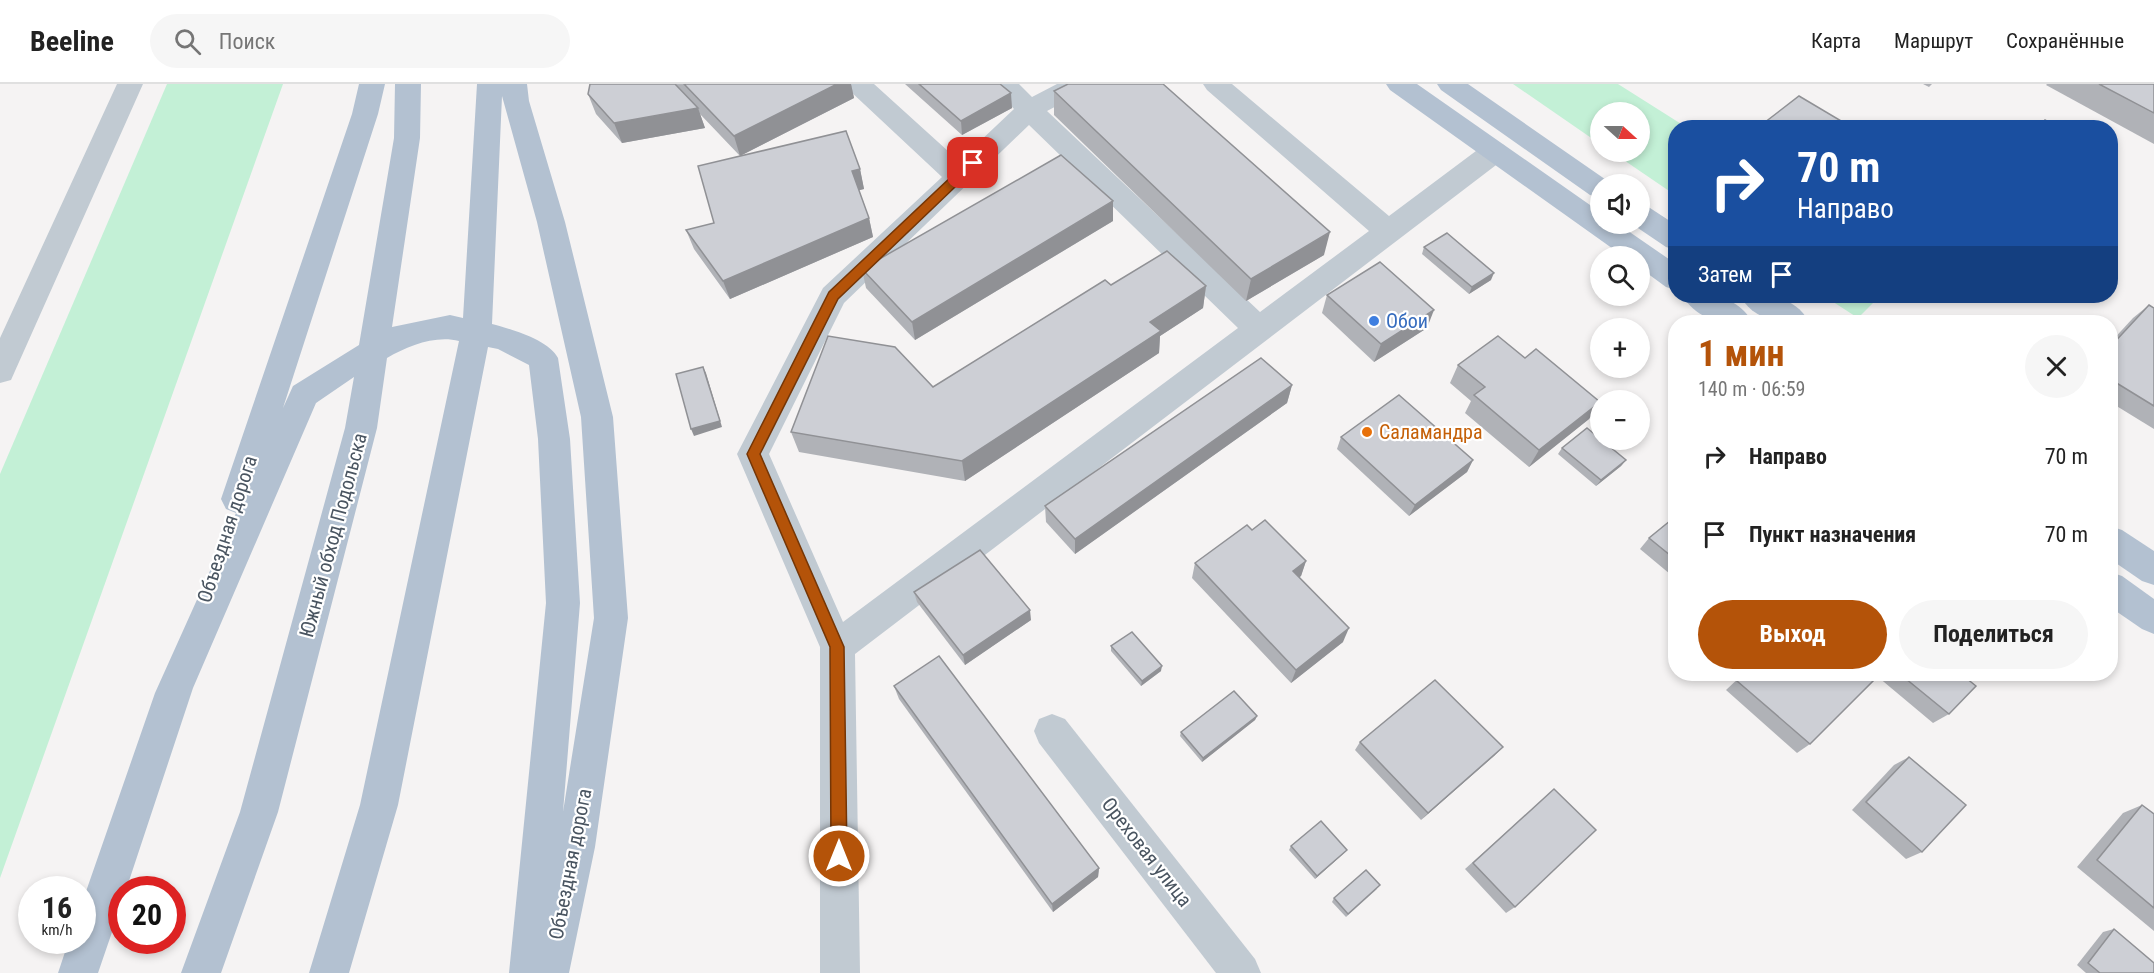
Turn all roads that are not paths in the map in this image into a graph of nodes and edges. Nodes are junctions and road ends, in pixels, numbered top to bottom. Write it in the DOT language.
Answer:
graph roads {
  1 [pos="130,84"];
  2 [pos="372,84"];
  3 [pos="408,84"];
  4 [pos="490,84"];
  5 [pos="514,84"];
  6 [pos="858,84"];
  7 [pos="1003,84"];
  8 [pos="1078,84"];
  9 [pos="1216,84"];
  10 [pos="1399,84"];
  11 [pos="1450,84"];
  12 [pos="1030,109"];
  13 [pos="1494,152"];
  14 [pos="959,177"];
  15 [pos="1590,181"];
  16 [pos="1650,222"];
  17 [pos="1389,232"];
  18 [pos="1668,234"];
  19 [pos="1668,273"];
  20 [pos="1708,303"];
  21 [pos="1766,303"];
  22 [pos="1726,315"];
  23 [pos="1784,315"];
  24 [pos="1259,330"];
  25 [pos="0,371"];
  26 [pos="2118,545"];
  27 [pos="2154,570"];
  28 [pos="2118,593"];
  29 [pos="2154,618"];
  30 [pos="837,647"];
  31 [pos="173,693"];
  32 [pos="1052,731"];
  33 [pos="78,973"];
  34 [pos="201,973"];
  35 [pos="329,973"];
  36 [pos="529,973"];
  37 [pos="549,973"];
  38 [pos="840,973"];
  39 [pos="1241,973"];
  1 -- 25 [label="street"];
  2 -- 31 [label="main road, Объездная дорога"];
  3 -- 34 [label="main road, Южный обход Подольска"];
  4 -- 35 [label="main road"];
  5 -- 37 [label="main road, Объездная дорога"];
  6 -- 14 [label="street"];
  7 -- 12 [label="street"];
  8 -- 12 [label="street"];
  9 -- 17 [label="street"];
  10 -- 13 [label="main road"];
  11 -- 15 [label="main road"];
  12 -- 14 [label="street"];
  12 -- 24 [label="street"];
  13 -- 17 [label="street"];
  13 -- 19 [label="main road"];
  14 -- 30 [label="street"];
  16 -- 18 [label="main road"];
  17 -- 24 [label="street"];
  20 -- 22 [label="main road"];
  21 -- 23 [label="main road"];
  24 -- 30 [label="street"];
  26 -- 27 [label="main road"];
  28 -- 29 [label="main road"];
  30 -- 38 [label="street"];
  31 -- 33 [label="main road, Объездная дорога"];
  31 -- 36 [label="main road"];
  32 -- 39 [label="street, Ореховая улица"];
}
